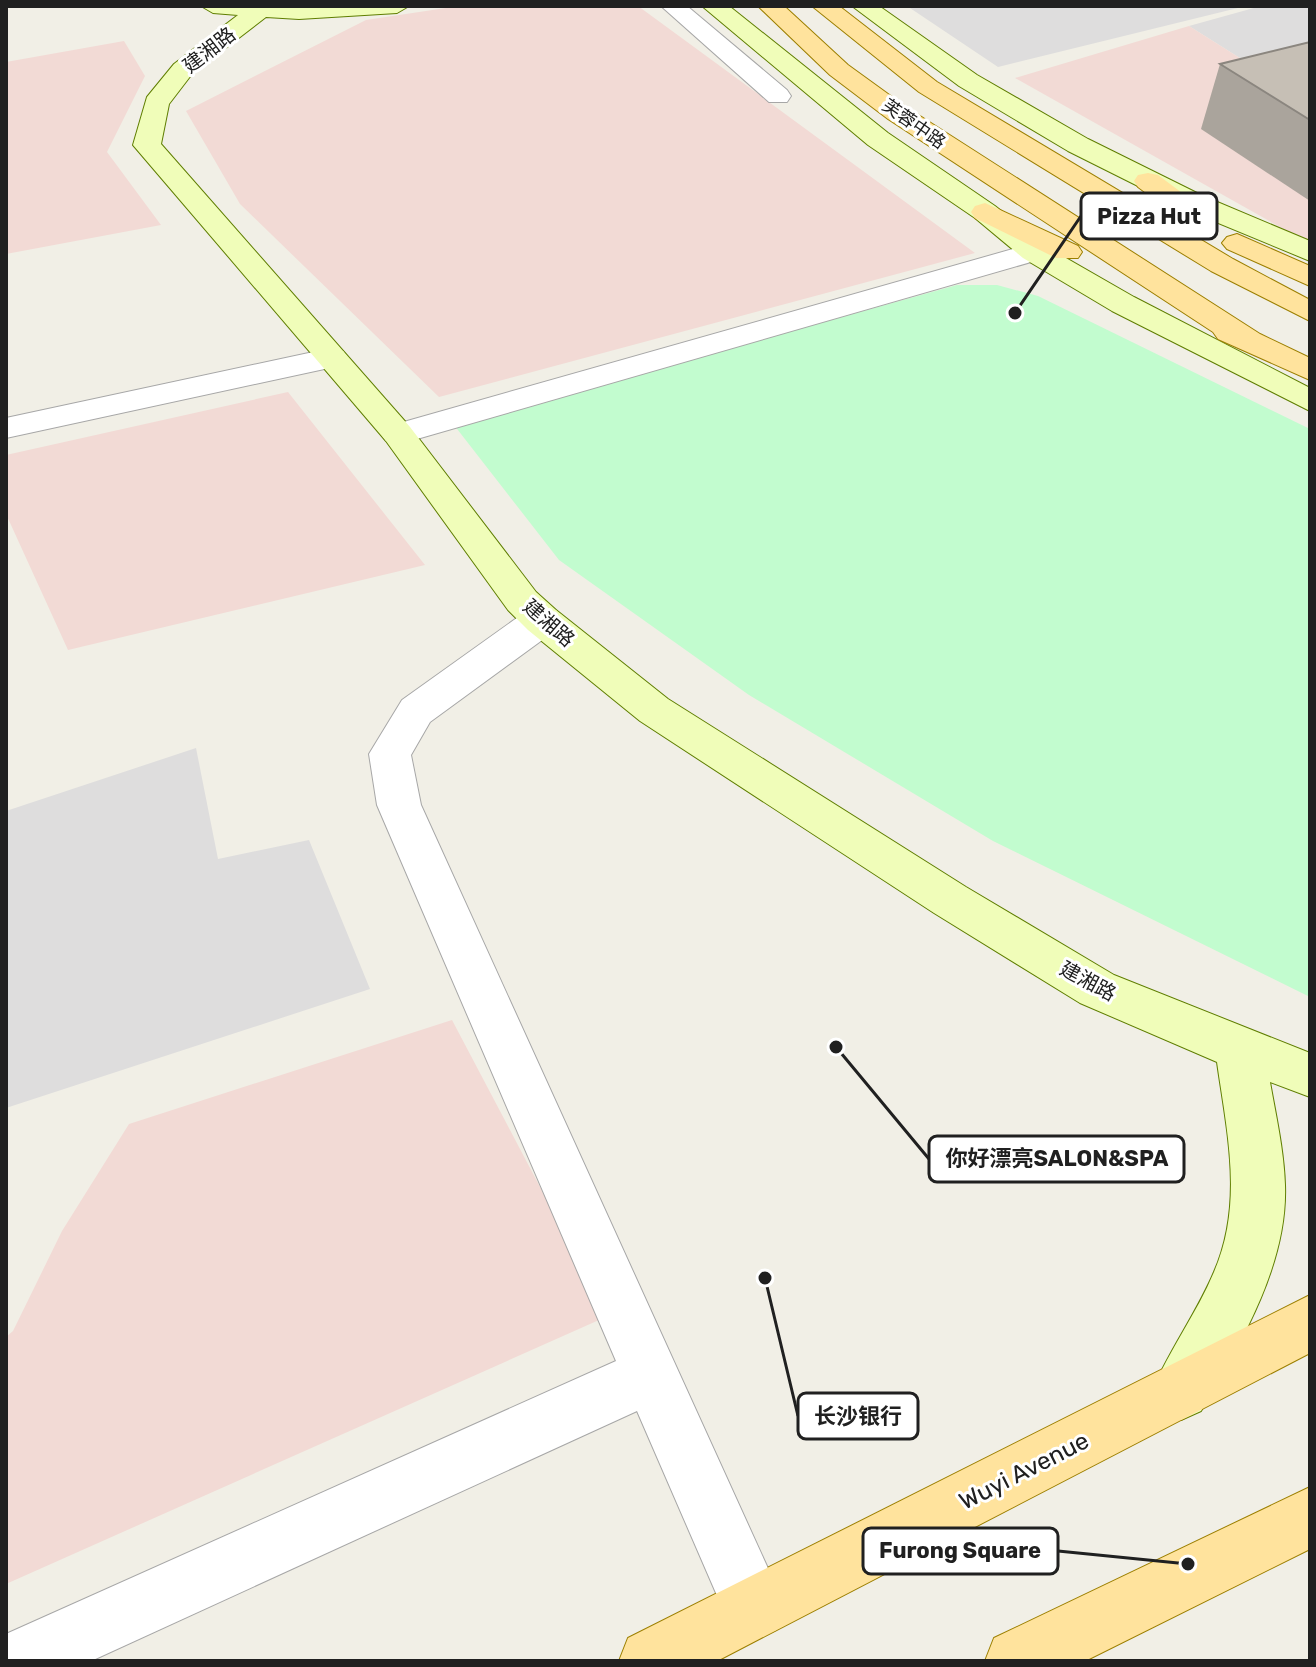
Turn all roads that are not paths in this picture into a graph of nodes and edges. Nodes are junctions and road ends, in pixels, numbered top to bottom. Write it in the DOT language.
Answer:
graph roads {
  1 [pos="213,6"];
  2 [pos="397,6"];
  3 [pos="673,6"];
  4 [pos="714,6"];
  5 [pos="770,6"];
  6 [pos="824,6"];
  7 [pos="864,6"];
  8 [pos="262,8"];
  9 [pos="778,96"];
  10 [pos="1148,181"];
  11 [pos="1115,197"];
  12 [pos="985,212"];
  13 [pos="1070,225"];
  14 [pos="1221,236"];
  15 [pos="1034,252"];
  16 [pos="1310,252"];
  17 [pos="1310,277"];
  18 [pos="1310,312"];
  19 [pos="1310,337"];
  20 [pos="1256,346"];
  21 [pos="332,358"];
  22 [pos="1310,370"];
  23 [pos="1310,401"];
  24 [pos="6,428"];
  25 [pos="398,434"];
  26 [pos="542,620"];
  27 [pos="1240,1049"];
  28 [pos="1310,1075"];
  29 [pos="1310,1323"];
  30 [pos="651,1375"];
  31 [pos="1181,1391"];
  32 [pos="1310,1517"];
  33 [pos="754,1608"];
  34 [pos="19,1661"];
  35 [pos="651,1661"];
  36 [pos="1017,1661"];
  1 -- 8 [label="street"];
  2 -- 8 [label="street"];
  3 -- 9 [label="street"];
  4 -- 12 [label="street"];
  5 -- 13 [label="main road, 芙蓉中路"];
  6 -- 11 [label="main road, 芙蓉中路"];
  7 -- 10 [label="street"];
  8 -- 21 [label="street, 建湘路"];
  10 -- 14 [label="main road"];
  10 -- 16 [label="street"];
  11 -- 14 [label="main road"];
  11 -- 18 [label="main road"];
  12 -- 15 [label="street"];
  12 -- 20 [label="main road"];
  13 -- 19 [label="main road"];
  13 -- 20 [label="main road"];
  14 -- 17 [label="main road"];
  15 -- 23 [label="street"];
  15 -- 25 [label="street"];
  20 -- 22 [label="main road"];
  21 -- 24 [label="street"];
  21 -- 25 [label="street, 建湘路"];
  25 -- 26 [label="street, 建湘路"];
  26 -- 27 [label="street, 建湘路"];
  26 -- 30 [label="street"];
  27 -- 28 [label="street, 建湘路"];
  27 -- 31 [label="street"];
  29 -- 31 [label="main road, Wuyi Avenue"];
  30 -- 33 [label="street"];
  30 -- 34 [label="street"];
  31 -- 33 [label="main road, Wuyi Avenue"];
  32 -- 36 [label="main road"];
  33 -- 35 [label="main road, Wuyi Avenue"];
}
